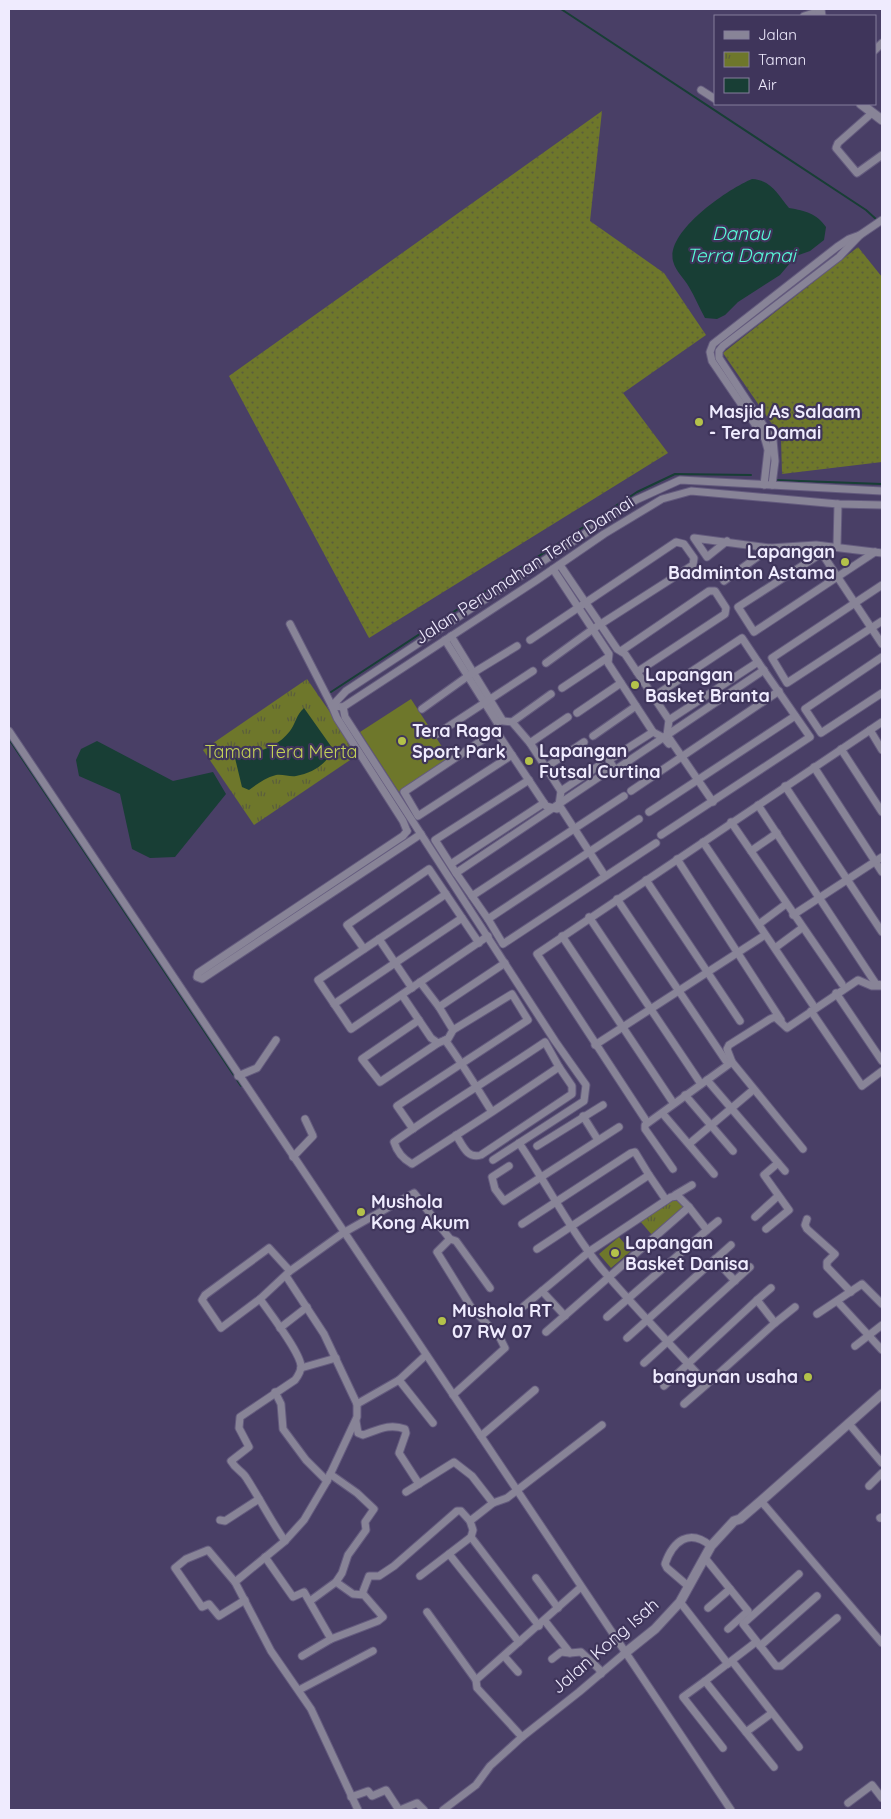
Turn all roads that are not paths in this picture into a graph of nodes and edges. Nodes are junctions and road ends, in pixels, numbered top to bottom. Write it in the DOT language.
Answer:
graph roads {
  1 [pos="821,12"];
  2 [pos="808,15"];
  3 [pos="700,90"];
  4 [pos="714,98"];
  5 [pos="862,105"];
  6 [pos="872,114"];
  7 [pos="882,120"];
  8 [pos="882,154"];
  9 [pos="882,220"];
  10 [pos="768,485"];
  11 [pos="882,491"];
  12 [pos="838,504"];
  13 [pos="882,505"];
  14 [pos="728,541"];
  15 [pos="816,545"];
  16 [pos="770,548"];
  17 [pos="837,548"];
  18 [pos="879,552"];
  19 [pos="822,553"];
  20 [pos="560,564"];
  21 [pos="553,569"];
  22 [pos="839,577"];
  23 [pos="724,581"];
  24 [pos="882,585"];
  25 [pos="585,602"];
  26 [pos="855,603"];
  27 [pos="578,607"];
  28 [pos="882,621"];
  29 [pos="290,624"];
  30 [pos="600,625"];
  31 [pos="871,628"];
  32 [pos="593,629"];
  33 [pos="448,638"];
  34 [pos="530,640"];
  35 [pos="882,644"];
  36 [pos="516,646"];
  37 [pos="619,650"];
  38 [pos="608,656"];
  39 [pos="882,657"];
  40 [pos="758,662"];
  41 [pos="546,663"];
  42 [pos="764,670"];
  43 [pos="533,671"];
  44 [pos="637,672"];
  45 [pos="471,674"];
  46 [pos="621,683"];
  47 [pos="562,688"];
  48 [pos="779,691"];
  49 [pos="882,693"];
  50 [pos="551,694"];
  51 [pos="654,697"];
  52 [pos="487,702"];
  53 [pos="332,706"];
  54 [pos="636,706"];
  55 [pos="343,707"];
  56 [pos="422,709"];
  57 [pos="576,713"];
  58 [pos="568,716"];
  59 [pos="795,716"];
  60 [pos="668,720"];
  61 [pos="512,722"];
  62 [pos="882,722"];
  63 [pos="499,726"];
  64 [pos="870,730"];
  65 [pos="9,731"];
  66 [pos="652,732"];
  67 [pos="437,734"];
  68 [pos="593,736"];
  69 [pos="666,737"];
  70 [pos="584,742"];
  71 [pos="530,743"];
  72 [pos="841,749"];
  73 [pos="882,750"];
  74 [pos="512,755"];
  75 [pos="681,758"];
  76 [pos="814,767"];
  77 [pos="545,768"];
  78 [pos="529,780"];
  79 [pos="697,782"];
  80 [pos="786,786"];
  81 [pos="631,790"];
  82 [pos="561,791"];
  83 [pos="624,796"];
  84 [pos="544,803"];
  85 [pos="712,803"];
  86 [pos="758,805"];
  87 [pos="557,806"];
  88 [pos="649,812"];
  89 [pos="882,812"];
  90 [pos="638,819"];
  91 [pos="731,822"];
  92 [pos="573,830"];
  93 [pos="407,831"];
  94 [pos="777,833"];
  95 [pos="421,834"];
  96 [pos="661,835"];
  97 [pos="703,842"];
  98 [pos="656,843"];
  99 [pos="751,851"];
  100 [pos="587,853"];
  101 [pos="882,857"];
  102 [pos="677,859"];
  103 [pos="876,861"];
  104 [pos="451,864"];
  105 [pos="882,872"];
  106 [pos="456,873"];
  107 [pos="604,877"];
  108 [pos="646,880"];
  109 [pos="847,880"];
  110 [pos="446,894"];
  111 [pos="472,896"];
  112 [pos="820,897"];
  113 [pos="617,899"];
  114 [pos="786,904"];
  115 [pos="793,915"];
  116 [pos="590,917"];
  117 [pos="462,918"];
  118 [pos="488,919"];
  119 [pos="758,924"];
  120 [pos="802,928"];
  121 [pos="882,932"];
  122 [pos="765,934"];
  123 [pos="488,936"];
  124 [pos="562,936"];
  125 [pos="379,939"];
  126 [pos="479,943"];
  127 [pos="775,948"];
  128 [pos="364,949"];
  129 [pos="737,952"];
  130 [pos="395,963"];
  131 [pos="505,963"];
  132 [pos="707,972"];
  133 [pos="420,982"];
  134 [pos="842,984"];
  135 [pos="882,985"];
  136 [pos="412,988"];
  137 [pos="678,990"];
  138 [pos="836,993"];
  139 [pos="402,995"];
  140 [pos="334,1004"];
  141 [pos="439,1007"];
  142 [pos="652,1008"];
  143 [pos="812,1008"];
  144 [pos="419,1020"];
  145 [pos="740,1021"];
  146 [pos="783,1024"];
  147 [pos="624,1026"];
  148 [pos="453,1030"];
  149 [pos="276,1040"];
  150 [pos="445,1040"];
  151 [pos="438,1043"];
  152 [pos="595,1045"];
  153 [pos="729,1061"];
  154 [pos="882,1061"];
  155 [pos="462,1062"];
  156 [pos="559,1066"];
  157 [pos="882,1071"];
  158 [pos="238,1076"];
  159 [pos="704,1082"];
  160 [pos="477,1088"];
  161 [pos="753,1090"];
  162 [pos="685,1095"];
  163 [pos="672,1101"];
  164 [pos="603,1105"];
  165 [pos="732,1108"];
  166 [pos="492,1112"];
  167 [pos="663,1114"];
  168 [pos="583,1116"];
  169 [pos="305,1119"];
  170 [pos="645,1120"];
  171 [pos="712,1126"];
  172 [pos="619,1127"];
  173 [pos="413,1129"];
  174 [pos="456,1136"];
  175 [pos="598,1140"];
  176 [pos="520,1143"];
  177 [pos="689,1144"];
  178 [pos="537,1146"];
  179 [pos="803,1149"];
  180 [pos="733,1151"];
  181 [pos="293,1157"];
  182 [pos="493,1160"];
  183 [pos="778,1163"];
  184 [pos="510,1166"];
  185 [pos="674,1169"];
  186 [pos="785,1171"];
  187 [pos="714,1174"];
  188 [pos="649,1175"];
  189 [pos="541,1176"];
  190 [pos="692,1185"];
  191 [pos="675,1195"];
  192 [pos="778,1196"];
  193 [pos="666,1200"];
  194 [pos="557,1201"];
  195 [pos="689,1207"];
  196 [pos="755,1217"];
  197 [pos="807,1219"];
  198 [pos="718,1221"];
  199 [pos="522,1224"];
  200 [pos="572,1226"];
  201 [pos="766,1229"];
  202 [pos="706,1230"];
  203 [pos="344,1234"];
  204 [pos="450,1239"];
  205 [pos="731,1245"];
  206 [pos="537,1249"];
  207 [pos="590,1251"];
  208 [pos="716,1259"];
  209 [pos="750,1267"];
  210 [pos="288,1274"];
  211 [pos="610,1277"];
  212 [pos="735,1281"];
  213 [pos="490,1288"];
  214 [pos="770,1288"];
  215 [pos="542,1291"];
  216 [pos="850,1292"];
  217 [pos="628,1298"];
  218 [pos="260,1299"];
  219 [pos="757,1300"];
  220 [pos="838,1302"];
  221 [pos="882,1304"];
  222 [pos="524,1306"];
  223 [pos="307,1307"];
  224 [pos="794,1307"];
  225 [pos="817,1314"];
  226 [pos="565,1316"];
  227 [pos="607,1317"];
  228 [pos="648,1319"];
  229 [pos="775,1323"];
  230 [pos="882,1325"];
  231 [pos="280,1328"];
  232 [pos="546,1332"];
  233 [pos="869,1335"];
  234 [pos="627,1338"];
  235 [pos="668,1341"];
  236 [pos="855,1346"];
  237 [pos="882,1350"];
  238 [pos="426,1355"];
  239 [pos="336,1358"];
  240 [pos="644,1363"];
  241 [pos="688,1363"];
  242 [pos="301,1368"];
  243 [pos="399,1380"];
  244 [pos="707,1384"];
  245 [pos="664,1386"];
  246 [pos="535,1390"];
  247 [pos="275,1392"];
  248 [pos="453,1394"];
  249 [pos="882,1394"];
  250 [pos="357,1404"];
  251 [pos="684,1404"];
  252 [pos="356,1421"];
  253 [pos="433,1423"];
  254 [pos="602,1425"];
  255 [pos="850,1425"];
  256 [pos="481,1436"];
  257 [pos="882,1463"];
  258 [pos="882,1473"];
  259 [pos="328,1478"];
  260 [pos="418,1484"];
  261 [pos="868,1486"];
  262 [pos="518,1490"];
  263 [pos="406,1492"];
  264 [pos="259,1499"];
  265 [pos="761,1501"];
  266 [pos="492,1503"];
  267 [pos="220,1520"];
  268 [pos="470,1521"];
  269 [pos="471,1537"];
  270 [pos="285,1541"];
  271 [pos="711,1546"];
  272 [pos="449,1554"];
  273 [pos="265,1557"];
  274 [pos="705,1558"];
  275 [pos="799,1574"];
  276 [pos="420,1576"];
  277 [pos="536,1578"];
  278 [pos="235,1582"];
  279 [pos="336,1582"];
  280 [pos="688,1586"];
  281 [pos="581,1587"];
  282 [pos="730,1589"];
  283 [pos="362,1594"];
  284 [pos="817,1596"];
  285 [pos="245,1600"];
  286 [pos="310,1601"];
  287 [pos="680,1602"];
  288 [pos="558,1608"];
  289 [pos="708,1608"];
  290 [pos="427,1612"];
  291 [pos="837,1618"];
  292 [pos="542,1623"];
  293 [pos="728,1629"];
  294 [pos="331,1639"];
  295 [pos="520,1642"];
  296 [pos="882,1642"];
  297 [pos="758,1644"];
  298 [pos="373,1651"];
  299 [pos="570,1653"];
  300 [pos="624,1653"];
  301 [pos="302,1656"];
  302 [pos="504,1656"];
  303 [pos="552,1659"];
  304 [pos="730,1662"];
  305 [pos="518,1672"];
  306 [pos="601,1674"];
  307 [pos="476,1680"];
  308 [pos="705,1681"];
  309 [pos="299,1690"];
  310 [pos="772,1713"];
  311 [pos="746,1732"];
  312 [pos="522,1738"];
  313 [pos="799,1747"];
  314 [pos="723,1748"];
  315 [pos="774,1767"];
  316 [pos="351,1796"];
  317 [pos="882,1798"];
  318 [pos="848,1803"];
  319 [pos="358,1810"];
  320 [pos="399,1810"];
  321 [pos="424,1810"];
  322 [pos="443,1810"];
  323 [pos="731,1810"];
  1 -- 2 [label="street"];
  3 -- 4 [label="street"];
  5 -- 6 [label="street"];
  6 -- 7 [label="street"];
  6 -- 8 [label="street"];
  9 -- 10 [label="street"];
  10 -- 11 [label="street, Jalan Perumahan Terra Damai"];
  10 -- 53 [label="street, Jalan Perumahan Terra Damai"];
  12 -- 13 [label="street, Jalan Perumahan Terra Damai"];
  12 -- 17 [label="street"];
  12 -- 20 [label="street, Jalan Perumahan Terra Damai"];
  14 -- 16 [label="street"];
  15 -- 16 [label="street"];
  15 -- 17 [label="street"];
  15 -- 19 [label="street"];
  16 -- 23 [label="street"];
  17 -- 18 [label="street"];
  18 -- 22 [label="street"];
  19 -- 22 [label="street"];
  19 -- 22 [label="street"];
  20 -- 21 [label="street, Jalan Perumahan Terra Damai"];
  20 -- 25 [label="street"];
  21 -- 27 [label="street"];
  21 -- 33 [label="street, Jalan Perumahan Terra Damai"];
  22 -- 26 [label="street"];
  24 -- 26 [label="street"];
  25 -- 27 [label="street"];
  25 -- 30 [label="street"];
  25 -- 30 [label="street"];
  26 -- 31 [label="street"];
  26 -- 31 [label="street"];
  27 -- 32 [label="street"];
  27 -- 34 [label="street"];
  28 -- 31 [label="street"];
  29 -- 53 [label="street"];
  30 -- 32 [label="street"];
  30 -- 37 [label="street"];
  31 -- 35 [label="street"];
  32 -- 38 [label="street"];
  32 -- 41 [label="street"];
  33 -- 45 [label="street"];
  33 -- 55 [label="street, Jalan Perumahan Terra Damai"];
  36 -- 45 [label="street"];
  37 -- 38 [label="street"];
  37 -- 44 [label="street"];
  37 -- 44 [label="street"];
  38 -- 46 [label="street"];
  38 -- 47 [label="street"];
  39 -- 49 [label="street"];
  40 -- 42 [label="street"];
  40 -- 51 [label="street"];
  40 -- 60 [label="street"];
  42 -- 48 [label="street"];
  42 -- 69 [label="street"];
  43 -- 52 [label="street"];
  44 -- 51 [label="street"];
  45 -- 52 [label="street"];
  45 -- 56 [label="street"];
  46 -- 54 [label="street"];
  46 -- 57 [label="street"];
  48 -- 59 [label="street"];
  48 -- 75 [label="street"];
  50 -- 61 [label="street"];
  51 -- 60 [label="street"];
  52 -- 63 [label="street"];
  52 -- 67 [label="street"];
  53 -- 55 [label="street"];
  53 -- 93 [label="street"];
  54 -- 66 [label="street"];
  54 -- 68 [label="street"];
  55 -- 95 [label="street"];
  58 -- 71 [label="street"];
  59 -- 79 [label="street"];
  59 -- 85 [label="street"];
  60 -- 69 [label="street"];
  61 -- 63 [label="street"];
  61 -- 71 [label="street"];
  62 -- 64 [label="street"];
  63 -- 74 [label="street"];
  63 -- 74 [label="street"];
  64 -- 72 [label="street"];
  64 -- 73 [label="street"];
  65 -- 158 [label="street"];
  66 -- 69 [label="street"];
  66 -- 69 [label="street"];
  69 -- 75 [label="street"];
  70 -- 77 [label="street"];
  71 -- 77 [label="street"];
  72 -- 76 [label="street"];
  72 -- 89 [label="street"];
  74 -- 78 [label="street"];
  75 -- 79 [label="street"];
  75 -- 81 [label="street"];
  76 -- 80 [label="street"];
  76 -- 103 [label="street"];
  77 -- 82 [label="street"];
  78 -- 84 [label="street"];
  78 -- 104 [label="street"];
  79 -- 85 [label="street"];
  79 -- 88 [label="street"];
  80 -- 86 [label="street"];
  80 -- 109 [label="street"];
  82 -- 87 [label="street"];
  82 -- 87 [label="street"];
  83 -- 92 [label="street"];
  84 -- 87 [label="street"];
  84 -- 104 [label="street"];
  85 -- 96 [label="street"];
  86 -- 91 [label="street"];
  86 -- 94 [label="street"];
  87 -- 92 [label="street"];
  87 -- 106 [label="street"];
  90 -- 100 [label="street"];
  91 -- 97 [label="street"];
  91 -- 99 [label="street"];
  92 -- 100 [label="street"];
  92 -- 111 [label="street"];
  93 -- 95 [label="street"];
  93 -- 95 [label="street"];
  94 -- 99 [label="street"];
  94 -- 112 [label="street"];
  95 -- 123 [label="street"];
  97 -- 102 [label="street"];
  97 -- 119 [label="street"];
  98 -- 107 [label="street"];
  99 -- 114 [label="street"];
  100 -- 107 [label="street"];
  100 -- 118 [label="street"];
  101 -- 103 [label="street"];
  102 -- 108 [label="street"];
  102 -- 129 [label="street"];
  103 -- 105 [label="street"];
  103 -- 109 [label="street"];
  104 -- 106 [label="street"];
  106 -- 111 [label="street"];
  107 -- 118 [label="street"];
  108 -- 113 [label="street"];
  108 -- 132 [label="street"];
  109 -- 112 [label="street"];
  109 -- 121 [label="street"];
  110 -- 117 [label="street"];
  110 -- 125 [label="street"];
  110 -- 128 [label="street"];
  111 -- 118 [label="street"];
  112 -- 115 [label="street"];
  112 -- 135 [label="street"];
  113 -- 116 [label="street"];
  113 -- 137 [label="street"];
  114 -- 115 [label="street"];
  114 -- 119 [label="street"];
  115 -- 120 [label="street"];
  116 -- 124 [label="street"];
  116 -- 142 [label="street"];
  117 -- 126 [label="street"];
  117 -- 130 [label="street"];
  119 -- 122 [label="street"];
  120 -- 127 [label="street"];
  120 -- 134 [label="street"];
  122 -- 127 [label="street"];
  122 -- 129 [label="street"];
  123 -- 126 [label="street"];
  123 -- 131 [label="street"];
  124 -- 147 [label="street"];
  124 -- 152 [label="street"];
  125 -- 128 [label="street"];
  125 -- 130 [label="street"];
  126 -- 133 [label="street"];
  127 -- 143 [label="street"];
  128 -- 140 [label="street"];
  129 -- 132 [label="street"];
  129 -- 146 [label="street"];
  130 -- 136 [label="street"];
  130 -- 140 [label="street"];
  131 -- 141 [label="street"];
  131 -- 176 [label="street"];
  132 -- 137 [label="street"];
  132 -- 145 [label="street"];
  133 -- 136 [label="street"];
  133 -- 141 [label="street"];
  135 -- 138 [label="street"];
  136 -- 139 [label="street"];
  137 -- 142 [label="street"];
  137 -- 153 [label="street"];
  138 -- 143 [label="street"];
  138 -- 154 [label="street"];
  139 -- 140 [label="street"];
  139 -- 144 [label="street"];
  141 -- 148 [label="street"];
  142 -- 147 [label="street"];
  142 -- 159 [label="street"];
  143 -- 146 [label="street"];
  143 -- 157 [label="street"];
  144 -- 151 [label="street"];
  144 -- 151 [label="street"];
  146 -- 153 [label="street"];
  147 -- 152 [label="street"];
  147 -- 163 [label="street"];
  148 -- 150 [label="street"];
  148 -- 155 [label="street"];
  149 -- 158 [label="street"];
  150 -- 151 [label="street"];
  150 -- 155 [label="street"];
  152 -- 170 [label="street"];
  153 -- 159 [label="street"];
  153 -- 161 [label="street"];
  155 -- 160 [label="street"];
  155 -- 173 [label="street"];
  156 -- 160 [label="street"];
  156 -- 166 [label="street"];
  156 -- 174 [label="street"];
  158 -- 181 [label="street"];
  159 -- 162 [label="street"];
  159 -- 165 [label="street"];
  160 -- 166 [label="street"];
  160 -- 173 [label="street"];
  161 -- 165 [label="street"];
  161 -- 179 [label="street"];
  162 -- 167 [label="street"];
  162 -- 171 [label="street"];
  164 -- 168 [label="street"];
  165 -- 171 [label="street"];
  165 -- 183 [label="street"];
  166 -- 174 [label="street"];
  167 -- 177 [label="street"];
  167 -- 185 [label="street"];
  168 -- 175 [label="street"];
  168 -- 178 [label="street"];
  169 -- 181 [label="street"];
  171 -- 177 [label="street"];
  171 -- 180 [label="street"];
  172 -- 175 [label="street"];
  173 -- 174 [label="street"];
  175 -- 189 [label="street"];
  176 -- 182 [label="street"];
  176 -- 189 [label="street"];
  177 -- 187 [label="street"];
  181 -- 203 [label="street"];
  183 -- 186 [label="street"];
  183 -- 192 [label="street"];
  184 -- 189 [label="street"];
  188 -- 193 [label="street"];
  188 -- 194 [label="street"];
  188 -- 200 [label="street"];
  189 -- 194 [label="street"];
  190 -- 191 [label="street"];
  191 -- 193 [label="street"];
  191 -- 195 [label="street"];
  192 -- 196 [label="street"];
  192 -- 201 [label="street"];
  193 -- 207 [label="street"];
  194 -- 199 [label="street"];
  194 -- 200 [label="street"];
  195 -- 202 [label="street"];
  195 -- 211 [label="street"];
  197 -- 216 [label="street"];
  198 -- 202 [label="street"];
  200 -- 206 [label="street"];
  200 -- 207 [label="street"];
  202 -- 217 [label="street"];
  203 -- 204 [label="street"];
  203 -- 210 [label="street"];
  203 -- 238 [label="street"];
  204 -- 213 [label="street"];
  204 -- 248 [label="street"];
  205 -- 208 [label="street"];
  207 -- 211 [label="street"];
  207 -- 215 [label="street"];
  208 -- 212 [label="street"];
  208 -- 228 [label="street"];
  209 -- 212 [label="street"];
  210 -- 218 [label="street"];
  210 -- 218 [label="street"];
  210 -- 223 [label="street"];
  211 -- 217 [label="street"];
  211 -- 226 [label="street"];
  212 -- 235 [label="street"];
  214 -- 219 [label="street"];
  215 -- 222 [label="street"];
  215 -- 226 [label="street"];
  216 -- 220 [label="street"];
  216 -- 221 [label="street"];
  217 -- 227 [label="street"];
  217 -- 228 [label="street"];
  218 -- 231 [label="street"];
  219 -- 229 [label="street"];
  219 -- 241 [label="street"];
  220 -- 225 [label="street"];
  220 -- 233 [label="street"];
  223 -- 231 [label="street"];
  223 -- 239 [label="street"];
  224 -- 229 [label="street"];
  226 -- 232 [label="street"];
  228 -- 234 [label="street"];
  228 -- 235 [label="street"];
  229 -- 244 [label="street"];
  230 -- 233 [label="street"];
  231 -- 242 [label="street"];
  233 -- 236 [label="street"];
  233 -- 237 [label="street"];
  235 -- 240 [label="street"];
  235 -- 241 [label="street"];
  238 -- 243 [label="street"];
  238 -- 248 [label="street"];
  239 -- 242 [label="street"];
  239 -- 250 [label="street"];
  241 -- 244 [label="street"];
  241 -- 245 [label="street"];
  242 -- 247 [label="street"];
  243 -- 250 [label="street"];
  243 -- 253 [label="street"];
  244 -- 251 [label="street"];
  246 -- 256 [label="street"];
  247 -- 259 [label="street"];
  247 -- 264 [label="street"];
  248 -- 256 [label="street"];
  249 -- 255 [label="street, Jalan Kong Isah"];
  250 -- 252 [label="street"];
  252 -- 259 [label="street"];
  252 -- 260 [label="street"];
  254 -- 262 [label="street"];
  255 -- 257 [label="street"];
  255 -- 265 [label="street, Jalan Kong Isah"];
  256 -- 262 [label="street"];
  258 -- 261 [label="street"];
  259 -- 270 [label="street"];
  259 -- 279 [label="street"];
  260 -- 263 [label="street"];
  260 -- 266 [label="street"];
  262 -- 266 [label="street"];
  262 -- 281 [label="street"];
  264 -- 267 [label="street"];
  264 -- 270 [label="street"];
  265 -- 271 [label="street, Jalan Kong Isah"];
  265 -- 296 [label="street"];
  266 -- 268 [label="street"];
  268 -- 269 [label="street"];
  268 -- 283 [label="street"];
  269 -- 272 [label="street"];
  269 -- 292 [label="street"];
  270 -- 273 [label="street"];
  271 -- 274 [label="street, Jalan Kong Isah"];
  271 -- 280 [label="street"];
  272 -- 276 [label="street"];
  272 -- 295 [label="street"];
  273 -- 278 [label="street"];
  273 -- 286 [label="street"];
  274 -- 280 [label="street, Jalan Kong Isah"];
  274 -- 282 [label="street"];
  275 -- 297 [label="street"];
  277 -- 288 [label="street"];
  278 -- 285 [label="street"];
  278 -- 285 [label="street"];
  279 -- 283 [label="street"];
  279 -- 286 [label="street"];
  280 -- 287 [label="street, Jalan Kong Isah"];
  281 -- 288 [label="street"];
  281 -- 300 [label="street"];
  282 -- 289 [label="street"];
  282 -- 293 [label="street"];
  283 -- 294 [label="street"];
  284 -- 297 [label="street"];
  285 -- 309 [label="street"];
  286 -- 294 [label="street"];
  287 -- 300 [label="street, Jalan Kong Isah"];
  287 -- 304 [label="street"];
  288 -- 292 [label="street"];
  290 -- 307 [label="street"];
  291 -- 297 [label="street"];
  292 -- 295 [label="street"];
  292 -- 299 [label="street"];
  294 -- 301 [label="street"];
  295 -- 302 [label="street"];
  297 -- 304 [label="street"];
  298 -- 309 [label="street"];
  299 -- 303 [label="street"];
  299 -- 306 [label="street"];
  300 -- 306 [label="street, Jalan Kong Isah"];
  300 -- 323 [label="street"];
  302 -- 305 [label="street"];
  302 -- 307 [label="street"];
  304 -- 308 [label="street"];
  304 -- 310 [label="street"];
  306 -- 312 [label="street, Jalan Kong Isah"];
  307 -- 312 [label="street"];
  308 -- 311 [label="street"];
  308 -- 314 [label="street"];
  309 -- 316 [label="street"];
  310 -- 311 [label="street"];
  310 -- 313 [label="street"];
  311 -- 315 [label="street"];
  312 -- 322 [label="street, Jalan Kong Isah"];
  316 -- 319 [label="street"];
  316 -- 320 [label="street"];
  317 -- 318 [label="street"];
  320 -- 321 [label="street"];
}
